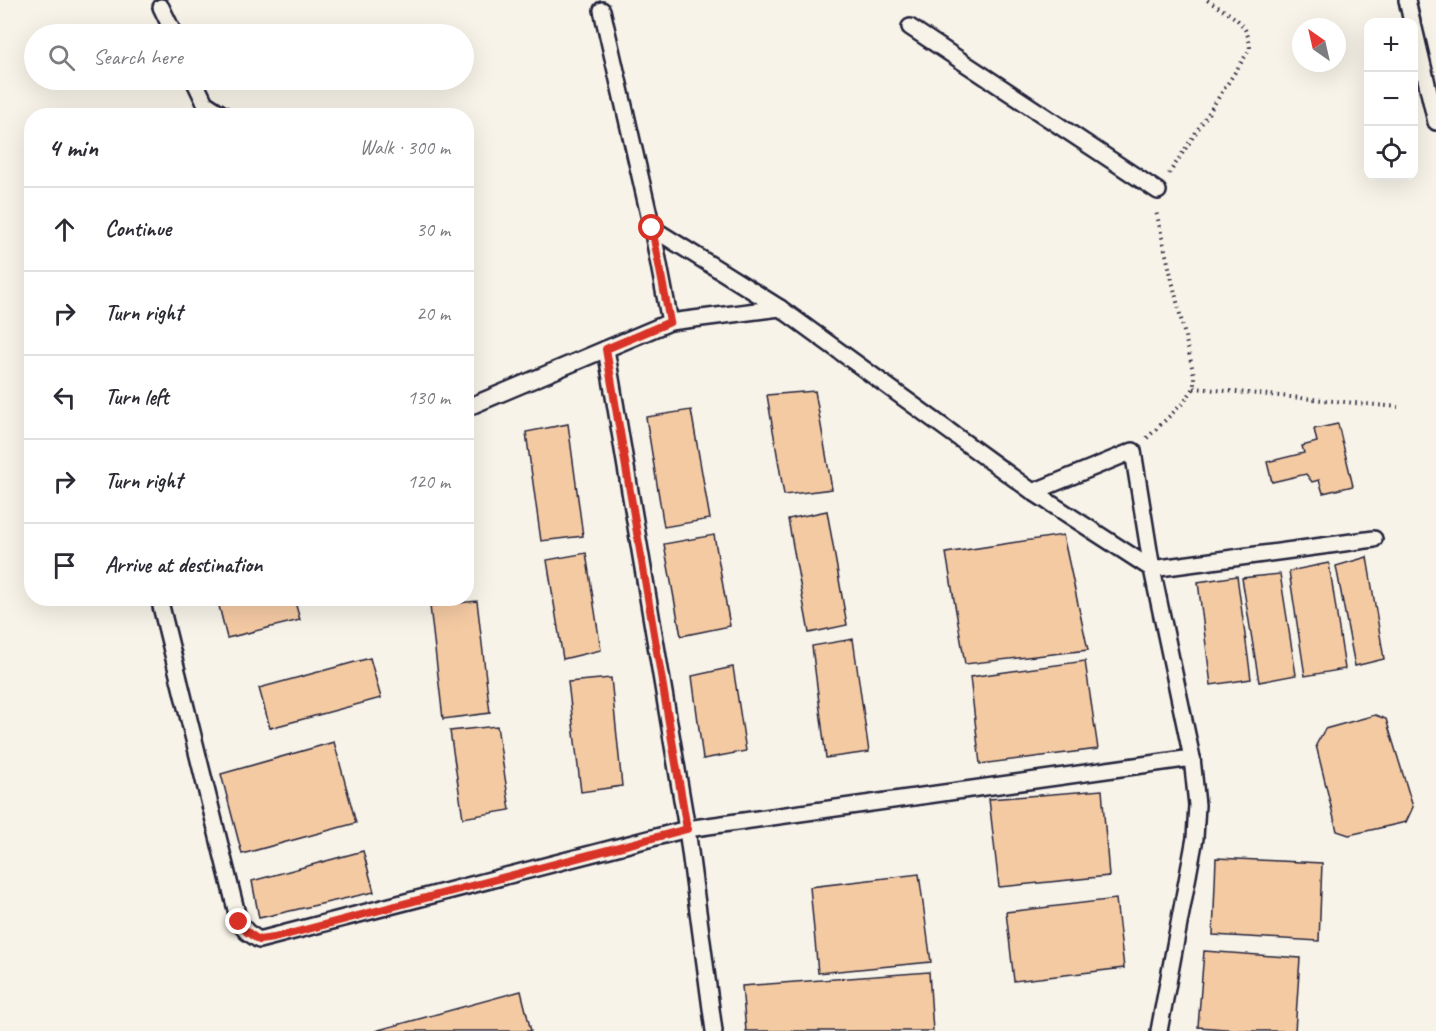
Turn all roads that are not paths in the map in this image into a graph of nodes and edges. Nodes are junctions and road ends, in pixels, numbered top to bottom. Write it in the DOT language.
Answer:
graph roads {
  1 [pos="1407,0"];
  2 [pos="161,7"];
  3 [pos="602,10"];
  4 [pos="1411,18"];
  5 [pos="169,24"];
  6 [pos="910,27"];
  7 [pos="1418,48"];
  8 [pos="199,90"];
  9 [pos="213,108"];
  10 [pos="1436,122"];
  11 [pos="1158,190"];
  12 [pos="652,228"];
  13 [pos="780,308"];
  14 [pos="670,322"];
  15 [pos="606,349"];
  16 [pos="474,405"];
  17 [pos="1033,492"];
  18 [pos="1374,539"];
  19 [pos="1152,570"];
  20 [pos="161,606"];
  21 [pos="1192,758"];
  22 [pos="687,829"];
  23 [pos="714,1031"];
  24 [pos="1159,1031"];
  1 -- 4 [label="lane"];
  2 -- 5 [label="lane"];
  3 -- 12 [label="lane"];
  6 -- 11 [label="lane"];
  7 -- 10 [label="lane"];
  8 -- 9 [label="lane"];
  12 -- 13 [label="lane"];
  12 -- 14 [label="lane"];
  13 -- 14 [label="lane"];
  13 -- 17 [label="lane"];
  14 -- 15 [label="lane"];
  15 -- 16 [label="lane"];
  15 -- 22 [label="lane"];
  17 -- 19 [label="lane"];
  17 -- 19 [label="lane"];
  18 -- 19 [label="lane"];
  19 -- 21 [label="lane"];
  20 -- 22 [label="lane"];
  21 -- 22 [label="lane"];
  21 -- 24 [label="lane"];
  22 -- 23 [label="lane"];
}
